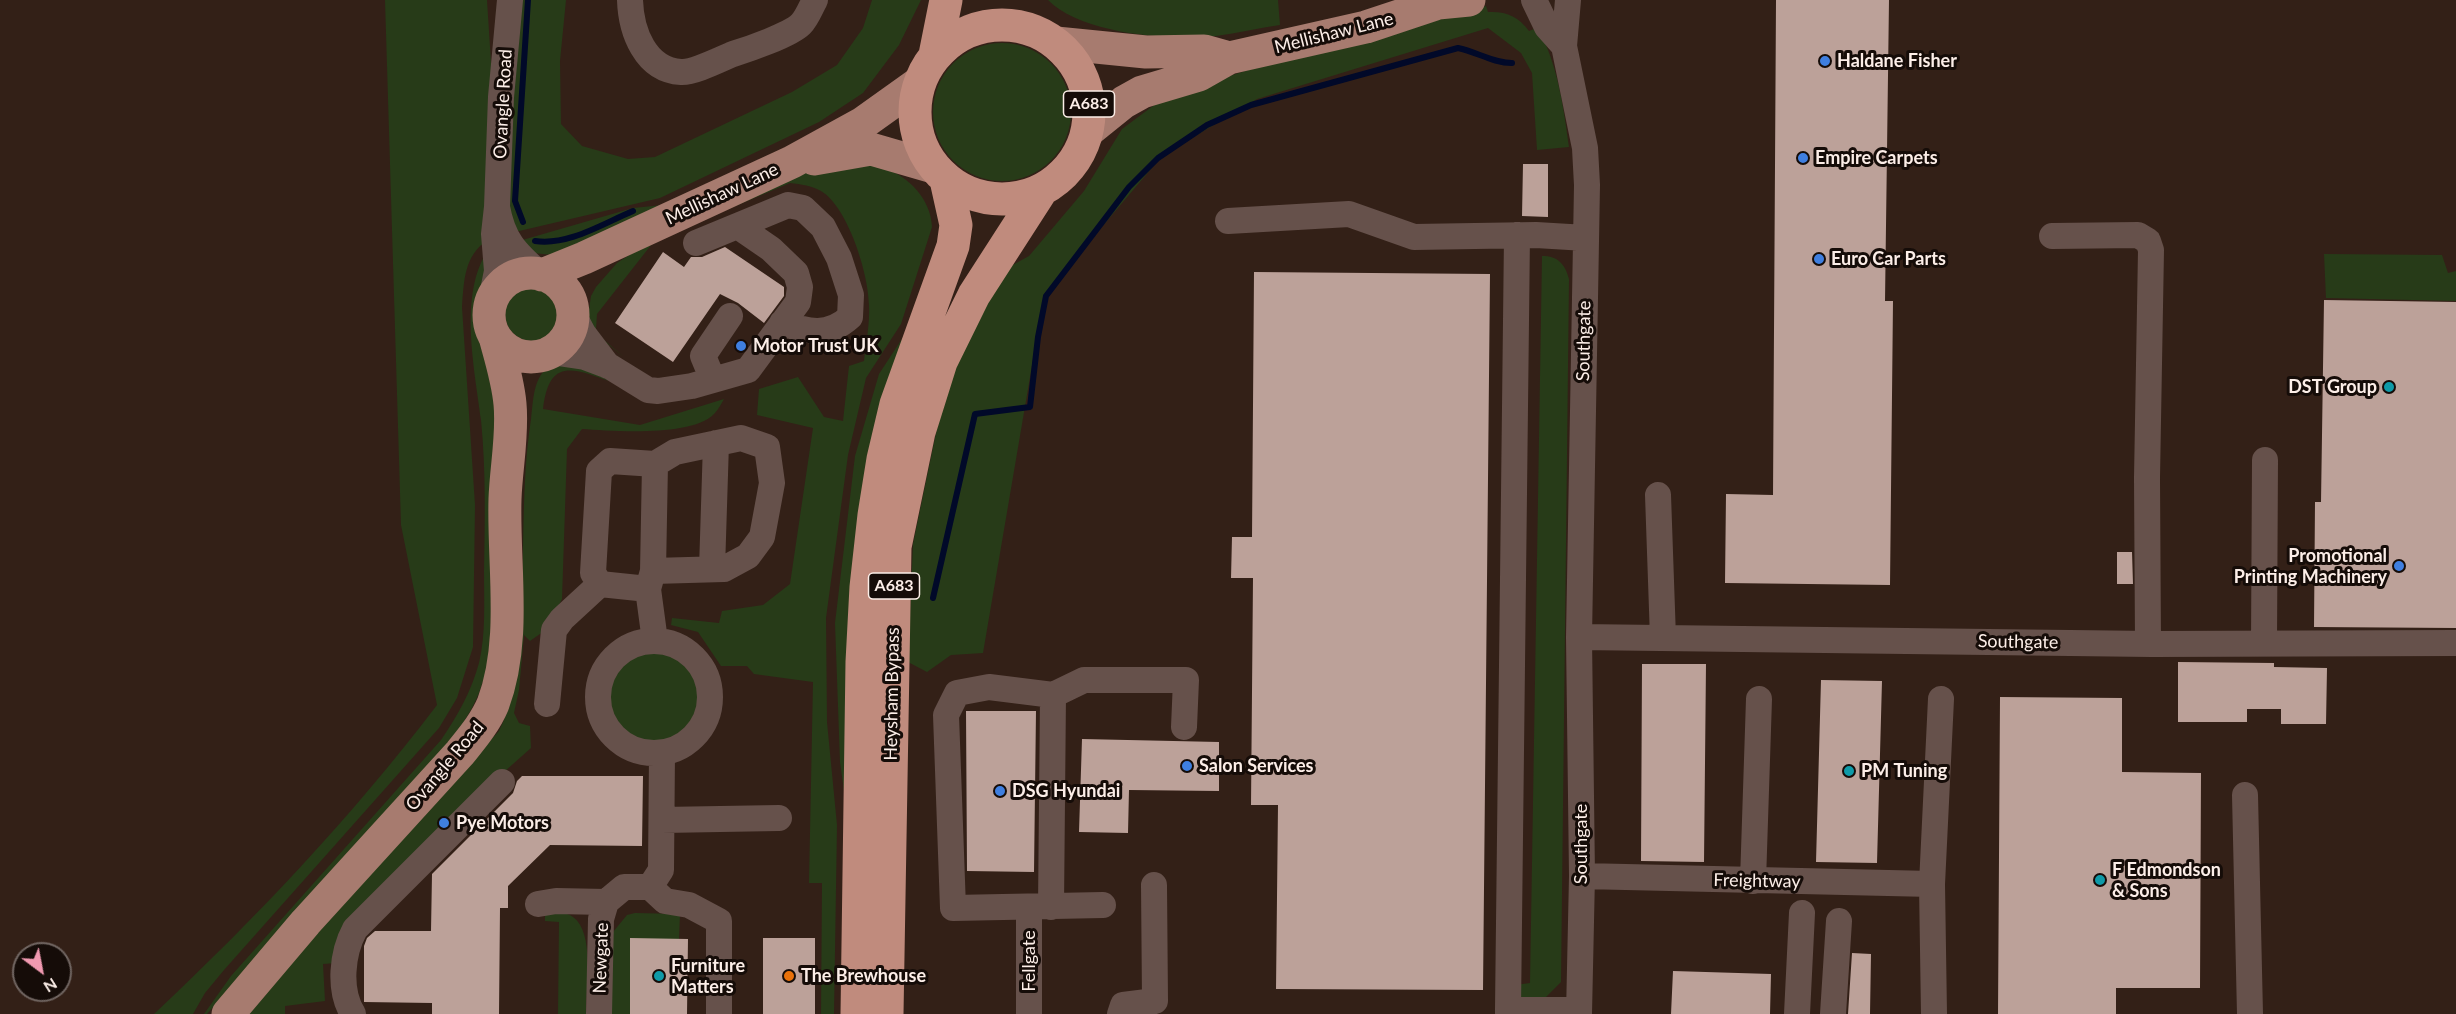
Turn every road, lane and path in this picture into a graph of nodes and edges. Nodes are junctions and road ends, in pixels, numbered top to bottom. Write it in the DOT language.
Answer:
graph roads {
  1 [pos="510,0"];
  2 [pos="630,0"];
  3 [pos="815,0"];
  4 [pos="946,0"];
  5 [pos="1534,0"];
  6 [pos="1568,0"];
  7 [pos="1449,1"];
  8 [pos="1019,14"];
  9 [pos="1056,43"];
  10 [pos="1564,46"];
  11 [pos="935,56"];
  12 [pos="1229,58"];
  13 [pos="919,83"];
  14 [pos="1088,131"];
  15 [pos="792,162"];
  16 [pos="939,174"];
  17 [pos="1041,191"];
  18 [pos="497,207"];
  19 [pos="1228,221"];
  20 [pos="652,227"];
  21 [pos="738,227"];
  22 [pos="1517,236"];
  23 [pos="2052,236"];
  24 [pos="1586,238"];
  25 [pos="696,243"];
  26 [pos="541,274"];
  27 [pos="491,301"];
  28 [pos="573,312"];
  29 [pos="730,316"];
  30 [pos="782,323"];
  31 [pos="495,337"];
  32 [pos="549,353"];
  33 [pos="609,366"];
  34 [pos="713,380"];
  35 [pos="511,419"];
  36 [pos="716,443"];
  37 [pos="2265,460"];
  38 [pos="655,464"];
  39 [pos="1658,495"];
  40 [pos="712,569"];
  41 [pos="650,580"];
  42 [pos="600,584"];
  43 [pos="1579,637"];
  44 [pos="1663,638"];
  45 [pos="655,641"];
  46 [pos="2264,643"];
  47 [pos="2456,643"];
  48 [pos="2148,644"];
  49 [pos="1053,695"];
  50 [pos="1759,699"];
  51 [pos="1941,699"];
  52 [pos="547,704"];
  53 [pos="1184,727"];
  54 [pos="662,753"];
  55 [pos="502,782"];
  56 [pos="2245,795"];
  57 [pos="779,818"];
  58 [pos="662,820"];
  59 [pos="1582,876"];
  60 [pos="1753,881"];
  61 [pos="1932,884"];
  62 [pos="1154,885"];
  63 [pos="650,887"];
  64 [pos="606,902"];
  65 [pos="538,904"];
  66 [pos="1103,905"];
  67 [pos="1040,907"];
  68 [pos="1802,913"];
  69 [pos="1839,921"];
  70 [pos="1508,1012"];
  71 [pos="1579,1012"];
  72 [pos="228,1014"];
  73 [pos="353,1014"];
  74 [pos="598,1014"];
  75 [pos="719,1014"];
  76 [pos="856,1014"];
  77 [pos="887,1014"];
  78 [pos="1029,1014"];
  79 [pos="1120,1014"];
  80 [pos="1797,1014"];
  81 [pos="1833,1014"];
  82 [pos="1934,1014"];
  83 [pos="2250,1014"];
  1 -- 18 [label="street, Ovangle Road"];
  2 -- 3 [label="street"];
  4 -- 11 [label="highway, A683"];
  5 -- 10 [label="street, Southgate"];
  6 -- 10 [label="street, Southgate"];
  7 -- 12 [label="main road, Mellishaw Lane"];
  8 -- 9 [label="highway, A683"];
  8 -- 11 [label="highway, A683"];
  9 -- 12 [label="main road, Mellishaw Lane"];
  9 -- 14 [label="highway, A683"];
  10 -- 24 [label="street, Southgate"];
  11 -- 13 [label="highway, A683"];
  12 -- 14 [label="main road, Mellishaw Lane"];
  13 -- 15 [label="main road, Mellishaw Lane"];
  13 -- 16 [label="highway, A683"];
  14 -- 17 [label="highway, A683"];
  15 -- 16 [label="main road, Mellishaw Lane"];
  15 -- 20 [label="main road, Mellishaw Lane"];
  16 -- 17 [label="highway, A683"];
  16 -- 76 [label="highway, Heysham Bypass / A683"];
  17 -- 77 [label="highway, Heysham Bypass / A683"];
  18 -- 26 [label="street, Ovangle Road"];
  18 -- 27 [label="street, Ovangle Road"];
  19 -- 22 [label="street"];
  20 -- 26 [label="main road, Mellishaw Lane"];
  20 -- 28 [label="main road, Mellishaw Lane"];
  21 -- 25 [label="street"];
  21 -- 30 [label="street"];
  21 -- 30 [label="street"];
  22 -- 24 [label="street"];
  22 -- 70 [label="street"];
  23 -- 48 [label="street"];
  24 -- 43 [label="street, Southgate"];
  26 -- 27 [label="main road"];
  26 -- 28 [label="main road"];
  27 -- 31 [label="main road"];
  28 -- 32 [label="main road"];
  28 -- 33 [label="street"];
  29 -- 34 [label="street"];
  30 -- 34 [label="street"];
  31 -- 32 [label="main road"];
  31 -- 35 [label="main road, Ovangle Road"];
  32 -- 33 [label="street"];
  32 -- 35 [label="main road, Ovangle Road"];
  33 -- 34 [label="street"];
  35 -- 72 [label="main road, Ovangle Road"];
  36 -- 38 [label="street"];
  36 -- 40 [label="street"];
  36 -- 40 [label="street"];
  37 -- 46 [label="street"];
  38 -- 41 [label="street"];
  38 -- 42 [label="street"];
  39 -- 44 [label="street"];
  40 -- 41 [label="street"];
  41 -- 42 [label="street"];
  41 -- 45 [label="street"];
  42 -- 52 [label="street"];
  43 -- 44 [label="street, Southgate"];
  43 -- 59 [label="street, Southgate"];
  44 -- 48 [label="street, Southgate"];
  45 -- 54 [label="street"];
  45 -- 54 [label="street"];
  46 -- 47 [label="street, Southgate"];
  46 -- 48 [label="street, Southgate"];
  49 -- 53 [label="street"];
  49 -- 67 [label="street"];
  49 -- 67 [label="street, Fellgate"];
  50 -- 60 [label="street"];
  51 -- 61 [label="street"];
  54 -- 58 [label="street"];
  55 -- 73 [label="street"];
  56 -- 83 [label="street"];
  57 -- 58 [label="street"];
  58 -- 63 [label="street"];
  59 -- 60 [label="street, Freightway"];
  59 -- 71 [label="street, Southgate"];
  60 -- 61 [label="street, Freightway"];
  61 -- 82 [label="street"];
  62 -- 79 [label="street"];
  63 -- 64 [label="street"];
  63 -- 75 [label="street"];
  64 -- 65 [label="street"];
  64 -- 74 [label="street, Newgate"];
  66 -- 67 [label="street, Fellgate"];
  67 -- 78 [label="street, Fellgate"];
  68 -- 80 [label="street"];
  69 -- 81 [label="street"];
  70 -- 71 [label="street"];
}
